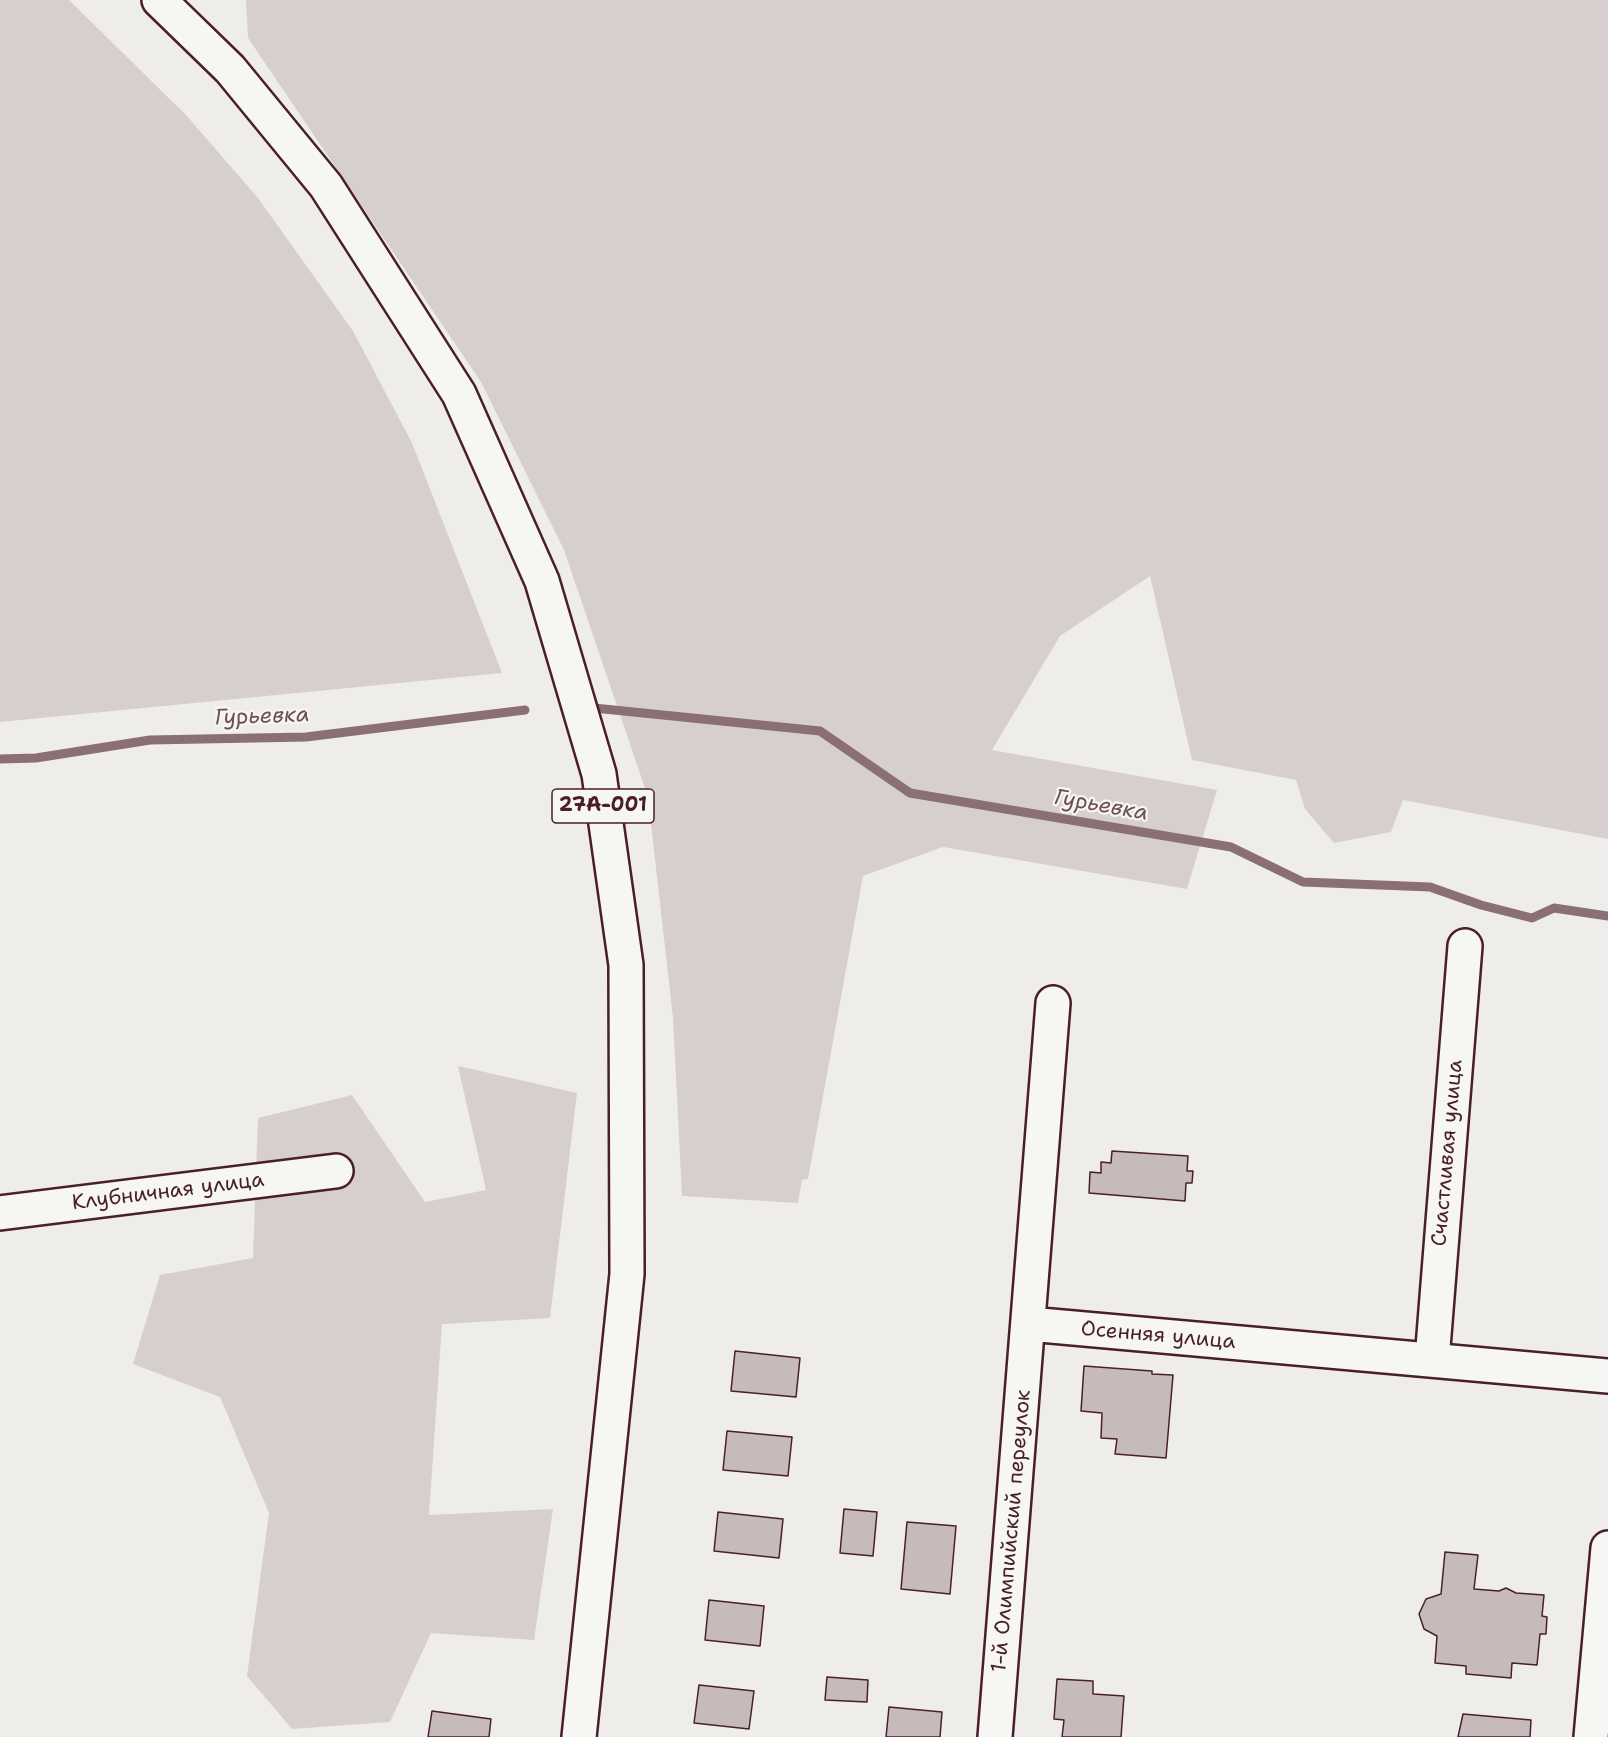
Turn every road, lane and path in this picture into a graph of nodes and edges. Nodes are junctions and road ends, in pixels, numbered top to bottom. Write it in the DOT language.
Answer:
graph roads {
  1 [pos="159,0"];
  2 [pos="1465,946"];
  3 [pos="1053,1003"];
  4 [pos="336,1171"];
  5 [pos="0,1213"];
  6 [pos="1029,1324"];
  7 [pos="1432,1360"];
  8 [pos="1608,1376"];
  9 [pos="1608,1548"];
  10 [pos="579,1737"];
  11 [pos="995,1737"];
  12 [pos="1591,1737"];
  1 -- 10 [label="street, 27А-001"];
  2 -- 7 [label="street, Счастливая улица"];
  3 -- 6 [label="street"];
  4 -- 5 [label="street, Клубничная улица"];
  6 -- 7 [label="street, Осенняя улица"];
  6 -- 11 [label="street, 1-й Олимпийский переулок"];
  7 -- 8 [label="street, Осенняя улица"];
  9 -- 12 [label="street"];
}
